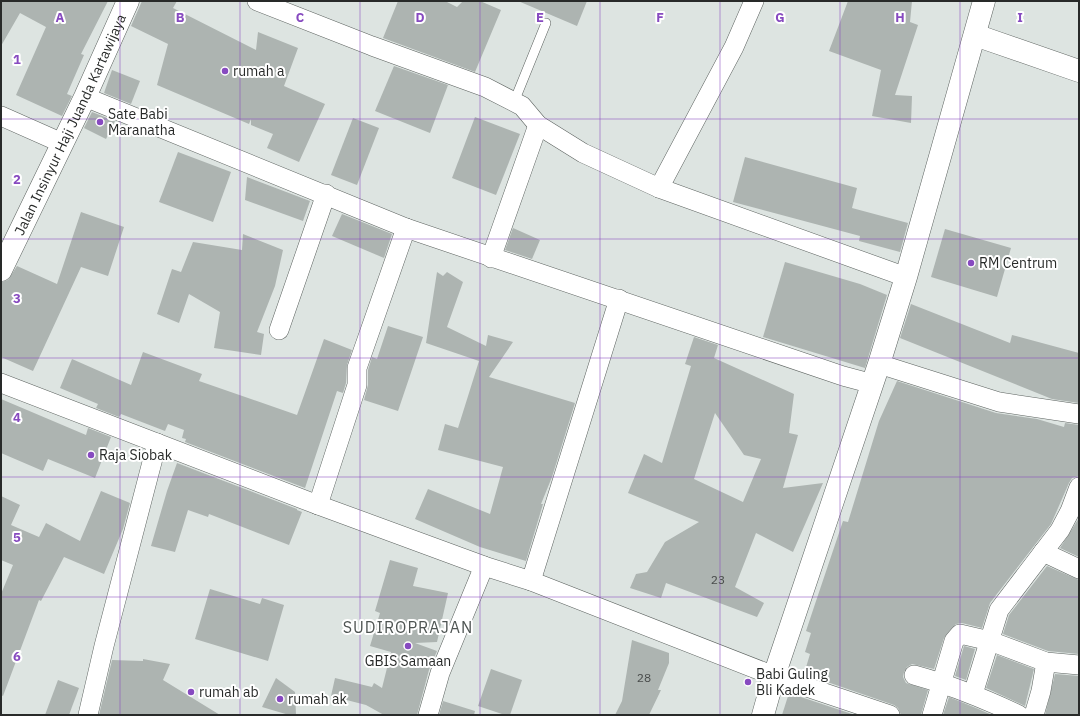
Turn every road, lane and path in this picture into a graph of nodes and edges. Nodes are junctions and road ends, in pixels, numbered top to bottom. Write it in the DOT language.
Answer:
graph roads {
  1 [pos="128,1"];
  2 [pos="257,1"];
  3 [pos="754,1"];
  4 [pos="984,1"];
  5 [pos="546,23"];
  6 [pos="975,35"];
  7 [pos="1079,71"];
  8 [pos="85,97"];
  9 [pos="514,102"];
  10 [pos="1,116"];
  11 [pos="538,125"];
  12 [pos="62,143"];
  13 [pos="659,188"];
  14 [pos="326,194"];
  15 [pos="406,228"];
  16 [pos="491,258"];
  17 [pos="1,270"];
  18 [pos="906,277"];
  19 [pos="619,299"];
  20 [pos="279,330"];
  21 [pos="876,374"];
  22 [pos="1,383"];
  23 [pos="1079,414"];
  24 [pos="157,443"];
  25 [pos="1079,487"];
  26 [pos="318,504"];
  27 [pos="1043,552"];
  28 [pos="484,566"];
  29 [pos="1079,569"];
  30 [pos="531,581"];
  31 [pos="990,641"];
  32 [pos="1046,662"];
  33 [pos="1079,665"];
  34 [pos="914,675"];
  35 [pos="774,676"];
  36 [pos="942,682"];
  37 [pos="973,694"];
  38 [pos="88,715"];
  39 [pos="428,715"];
  40 [pos="763,715"];
  41 [pos="890,715"];
  42 [pos="932,715"];
  43 [pos="1019,715"];
  44 [pos="1034,715"];
  1 -- 8 [label="main road, Jalan Insinyur Haji Juanda Kartawijaya"];
  2 -- 9 [label="street"];
  3 -- 13 [label="street"];
  4 -- 6 [label="main road"];
  5 -- 9 [label="lane"];
  6 -- 7 [label="main road"];
  6 -- 18 [label="main road"];
  8 -- 12 [label="main road, Jalan Insinyur Haji Juanda Kartawijaya"];
  8 -- 14 [label="street"];
  9 -- 11 [label="street"];
  10 -- 12 [label="street"];
  11 -- 13 [label="street"];
  11 -- 16 [label="street"];
  12 -- 17 [label="main road, Jalan Insinyur Haji Juanda Kartawijaya"];
  13 -- 18 [label="street"];
  14 -- 15 [label="street"];
  14 -- 20 [label="street"];
  15 -- 16 [label="street"];
  15 -- 26 [label="street"];
  16 -- 19 [label="street"];
  18 -- 21 [label="main road"];
  19 -- 21 [label="street"];
  19 -- 30 [label="street"];
  21 -- 23 [label="street"];
  21 -- 35 [label="main road"];
  22 -- 24 [label="street"];
  24 -- 26 [label="street"];
  24 -- 38 [label="street"];
  25 -- 27 [label="street"];
  26 -- 28 [label="street"];
  27 -- 29 [label="street"];
  27 -- 31 [label="street"];
  28 -- 30 [label="street"];
  28 -- 39 [label="street"];
  30 -- 35 [label="street"];
  31 -- 32 [label="street"];
  31 -- 36 [label="street"];
  31 -- 37 [label="street"];
  32 -- 33 [label="street"];
  32 -- 44 [label="street"];
  34 -- 36 [label="street"];
  35 -- 40 [label="main road"];
  35 -- 41 [label="street"];
  36 -- 37 [label="street"];
  36 -- 42 [label="street"];
  37 -- 43 [label="street"];
}
